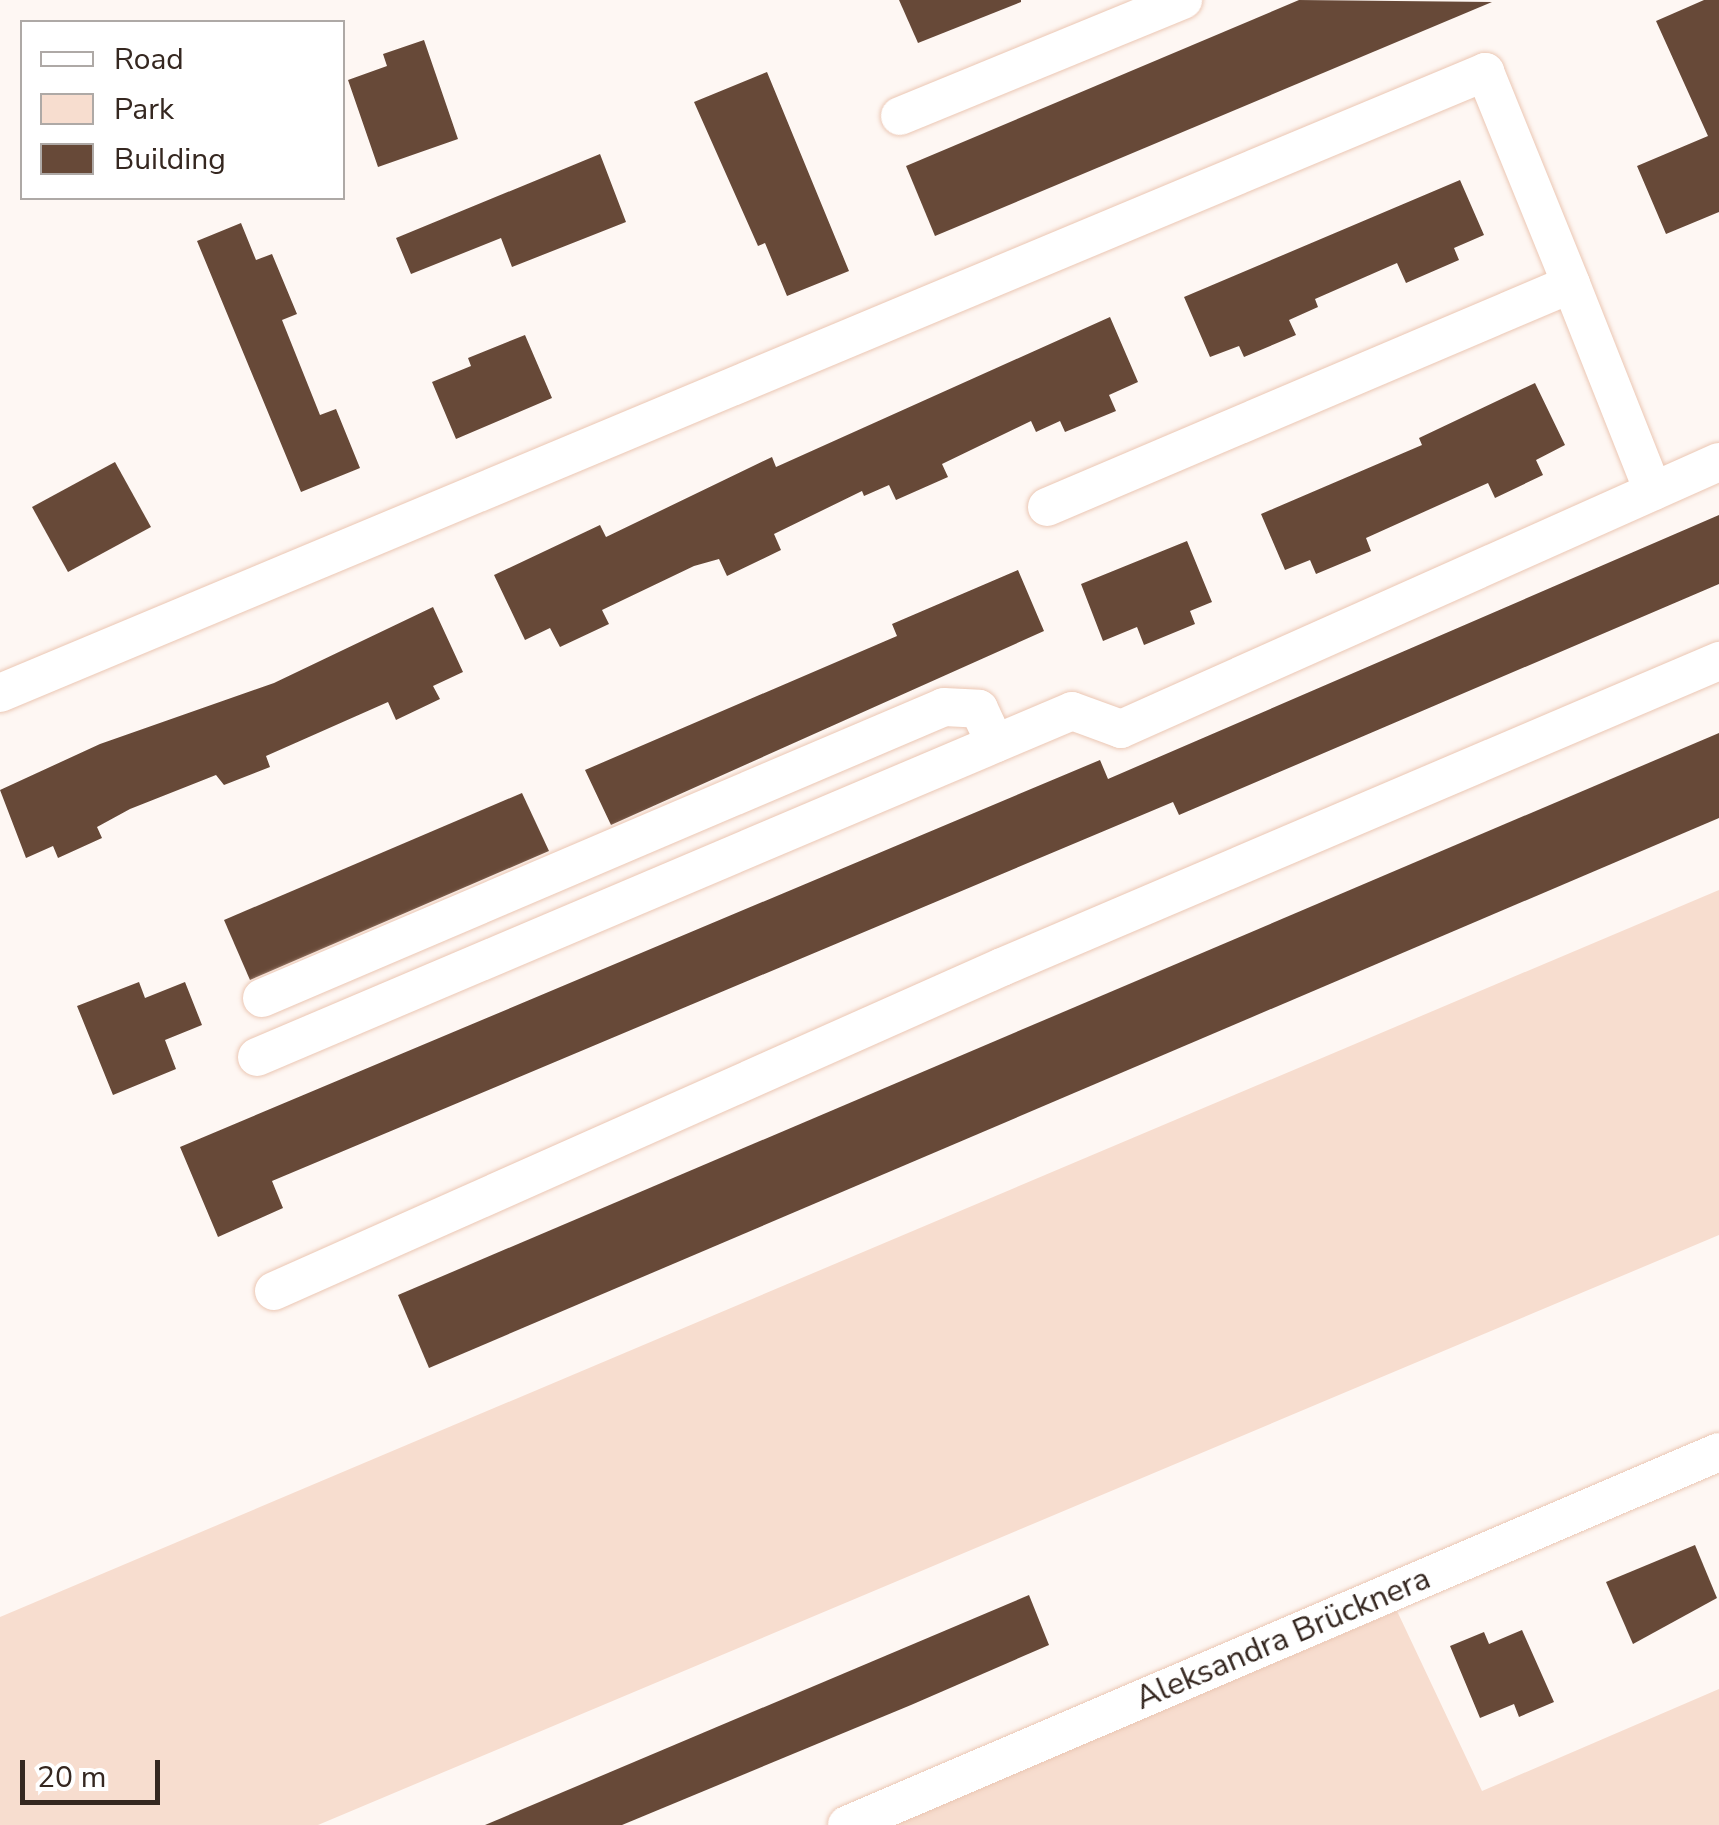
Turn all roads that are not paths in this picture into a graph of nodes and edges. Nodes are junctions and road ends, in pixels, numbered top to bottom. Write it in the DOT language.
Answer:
graph roads {
  1 [pos="1183,0"];
  2 [pos="900,116"];
  3 [pos="1570,284"];
  4 [pos="1719,462"];
  5 [pos="1654,491"];
  6 [pos="1047,508"];
  7 [pos="1719,660"];
  8 [pos="0,694"];
  9 [pos="996,744"];
  10 [pos="262,998"];
  11 [pos="257,1058"];
  12 [pos="274,1290"];
  13 [pos="1719,1452"];
  14 [pos="848,1825"];
  1 -- 2 [label="street"];
  3 -- 5 [label="street"];
  3 -- 6 [label="street"];
  3 -- 8 [label="street"];
  4 -- 5 [label="street"];
  5 -- 9 [label="street"];
  7 -- 12 [label="street"];
  9 -- 10 [label="street"];
  9 -- 11 [label="street"];
  13 -- 14 [label="street, Aleksandra Brücknera"];
}
